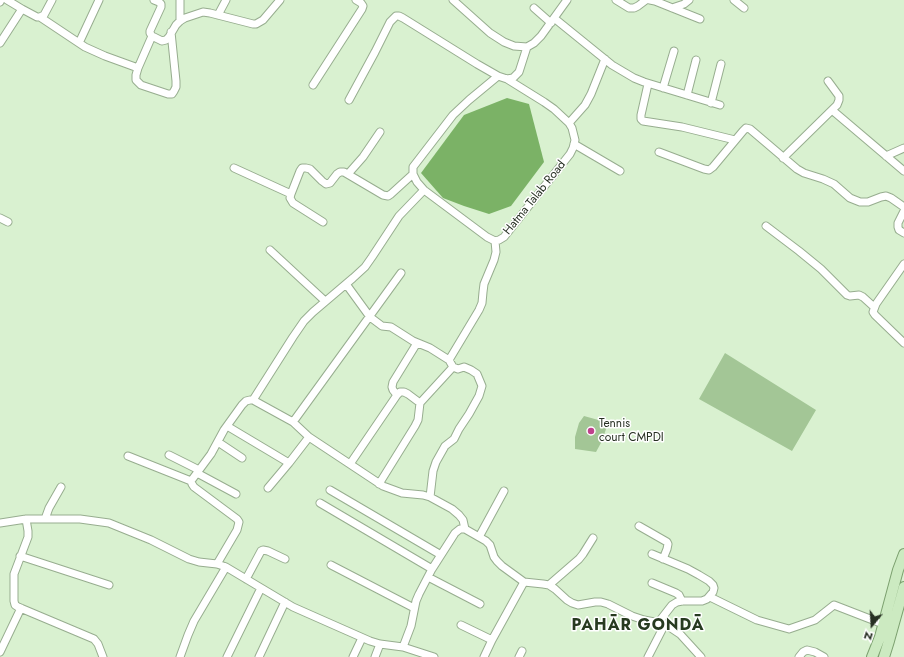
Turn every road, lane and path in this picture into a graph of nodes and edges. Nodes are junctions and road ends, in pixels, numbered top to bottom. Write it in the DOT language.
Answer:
graph roads {
  1 [pos="7,0"];
  2 [pos="52,0"];
  3 [pos="99,0"];
  4 [pos="154,0"];
  5 [pos="180,0"];
  6 [pos="226,0"];
  7 [pos="356,0"];
  8 [pos="567,0"];
  9 [pos="616,0"];
  10 [pos="646,0"];
  11 [pos="650,0"];
  12 [pos="689,0"];
  13 [pos="734,0"];
  14 [pos="276,1"];
  15 [pos="457,1"];
  16 [pos="15,2"];
  17 [pos="534,8"];
  18 [pos="672,8"];
  19 [pos="744,8"];
  20 [pos="22,9"];
  21 [pos="218,15"];
  22 [pos="40,17"];
  23 [pos="552,20"];
  24 [pos="700,20"];
  25 [pos="180,21"];
  26 [pos="171,32"];
  27 [pos="152,36"];
  28 [pos="0,43"];
  29 [pos="78,43"];
  30 [pos="527,46"];
  31 [pos="674,51"];
  32 [pos="605,59"];
  33 [pos="696,60"];
  34 [pos="722,64"];
  35 [pos="138,68"];
  36 [pos="498,76"];
  37 [pos="507,78"];
  38 [pos="828,81"];
  39 [pos="648,84"];
  40 [pos="313,85"];
  41 [pos="663,88"];
  42 [pos="686,95"];
  43 [pos="349,100"];
  44 [pos="711,103"];
  45 [pos="720,105"];
  46 [pos="832,110"];
  47 [pos="569,123"];
  48 [pos="380,132"];
  49 [pos="735,140"];
  50 [pos="574,144"];
  51 [pos="904,148"];
  52 [pos="659,152"];
  53 [pos="886,156"];
  54 [pos="783,158"];
  55 [pos="234,168"];
  56 [pos="904,171"];
  57 [pos="620,172"];
  58 [pos="348,174"];
  59 [pos="412,174"];
  60 [pos="424,190"];
  61 [pos="291,194"];
  62 [pos="904,207"];
  63 [pos="904,211"];
  64 [pos="0,218"];
  65 [pos="8,222"];
  66 [pos="323,222"];
  67 [pos="766,226"];
  68 [pos="904,233"];
  69 [pos="495,241"];
  70 [pos="270,250"];
  71 [pos="904,264"];
  72 [pos="401,274"];
  73 [pos="346,284"];
  74 [pos="325,302"];
  75 [pos="874,307"];
  76 [pos="370,317"];
  77 [pos="417,343"];
  78 [pos="904,343"];
  79 [pos="448,360"];
  80 [pos="452,367"];
  81 [pos="397,394"];
  82 [pos="253,400"];
  83 [pos="420,403"];
  84 [pos="293,422"];
  85 [pos="227,426"];
  86 [pos="309,437"];
  87 [pos="218,442"];
  88 [pos="169,454"];
  89 [pos="128,456"];
  90 [pos="242,458"];
  91 [pos="289,463"];
  92 [pos="350,464"];
  93 [pos="198,471"];
  94 [pos="191,481"];
  95 [pos="379,484"];
  96 [pos="61,486"];
  97 [pos="268,488"];
  98 [pos="330,490"];
  99 [pos="504,491"];
  100 [pos="236,494"];
  101 [pos="430,497"];
  102 [pos="320,503"];
  103 [pos="26,519"];
  104 [pos="46,519"];
  105 [pos="0,523"];
  106 [pos="639,526"];
  107 [pos="466,529"];
  108 [pos="479,537"];
  109 [pos="593,538"];
  110 [pos="652,554"];
  111 [pos="904,554"];
  112 [pos="441,555"];
  113 [pos="20,556"];
  114 [pos="285,559"];
  115 [pos="663,559"];
  116 [pos="217,564"];
  117 [pos="331,566"];
  118 [pos="226,567"];
  119 [pos="432,569"];
  120 [pos="428,577"];
  121 [pos="246,579"];
  122 [pos="524,582"];
  123 [pos="652,583"];
  124 [pos="109,585"];
  125 [pos="549,586"];
  126 [pos="904,587"];
  127 [pos="261,588"];
  128 [pos="710,597"];
  129 [pos="682,601"];
  130 [pos="285,602"];
  131 [pos="480,604"];
  132 [pos="21,608"];
  133 [pos="414,608"];
  134 [pos="662,624"];
  135 [pos="883,624"];
  136 [pos="461,625"];
  137 [pos="362,638"];
  138 [pos="492,640"];
  139 [pos="380,644"];
  140 [pos="403,647"];
  141 [pos="0,652"];
  142 [pos="410,654"];
  143 [pos="103,657"];
  144 [pos="180,657"];
  145 [pos="227,657"];
  146 [pos="260,657"];
  147 [pos="353,657"];
  148 [pos="375,657"];
  149 [pos="434,657"];
  150 [pos="484,657"];
  151 [pos="648,657"];
  152 [pos="701,657"];
  153 [pos="799,657"];
  154 [pos="824,657"];
  155 [pos="872,657"];
  156 [pos="884,657"];
  1 -- 16 [label="street"];
  2 -- 22 [label="street"];
  3 -- 29 [label="street"];
  4 -- 27 [label="street"];
  5 -- 25 [label="street"];
  6 -- 21 [label="street"];
  7 -- 40 [label="street"];
  8 -- 23 [label="street"];
  9 -- 10 [label="street"];
  11 -- 18 [label="street"];
  12 -- 18 [label="street"];
  13 -- 19 [label="street"];
  14 -- 21 [label="street"];
  15 -- 30 [label="street"];
  16 -- 20 [label="street"];
  17 -- 23 [label="street"];
  18 -- 24 [label="street"];
  20 -- 22 [label="street"];
  20 -- 28 [label="street"];
  21 -- 25 [label="street"];
  22 -- 29 [label="street"];
  23 -- 30 [label="street"];
  23 -- 32 [label="street"];
  25 -- 26 [label="street"];
  26 -- 27 [label="street"];
  26 -- 35 [label="street"];
  27 -- 35 [label="street"];
  29 -- 35 [label="street"];
  30 -- 37 [label="street"];
  31 -- 41 [label="street"];
  32 -- 39 [label="street"];
  32 -- 47 [label="street"];
  33 -- 42 [label="street"];
  34 -- 44 [label="street"];
  36 -- 37 [label="street"];
  36 -- 43 [label="street"];
  36 -- 59 [label="street"];
  37 -- 47 [label="street"];
  38 -- 46 [label="street"];
  39 -- 41 [label="street"];
  39 -- 49 [label="street"];
  41 -- 42 [label="street"];
  42 -- 44 [label="street"];
  44 -- 45 [label="street"];
  46 -- 53 [label="street"];
  46 -- 54 [label="street"];
  47 -- 50 [label="street"];
  48 -- 58 [label="street"];
  49 -- 52 [label="street"];
  49 -- 54 [label="street"];
  50 -- 57 [label="street"];
  50 -- 69 [label="street, Hatma Talab Road"];
  51 -- 53 [label="street"];
  53 -- 56 [label="street"];
  54 -- 62 [label="street"];
  55 -- 61 [label="street"];
  58 -- 59 [label="street"];
  58 -- 61 [label="street"];
  59 -- 60 [label="street, Hatma Talab Road"];
  60 -- 69 [label="street, Hatma Talab Road"];
  60 -- 73 [label="street"];
  61 -- 66 [label="street"];
  63 -- 68 [label="street"];
  64 -- 65 [label="street"];
  67 -- 75 [label="street"];
  69 -- 79 [label="street"];
  70 -- 74 [label="street"];
  71 -- 75 [label="street"];
  72 -- 76 [label="street"];
  73 -- 74 [label="street"];
  73 -- 76 [label="street"];
  74 -- 82 [label="street"];
  75 -- 78 [label="street"];
  76 -- 77 [label="street"];
  76 -- 84 [label="street"];
  77 -- 79 [label="street"];
  77 -- 81 [label="street"];
  79 -- 80 [label="street"];
  80 -- 83 [label="street"];
  80 -- 101 [label="street"];
  81 -- 83 [label="street"];
  81 -- 92 [label="street"];
  82 -- 84 [label="street"];
  82 -- 85 [label="street"];
  83 -- 95 [label="street"];
  84 -- 86 [label="street"];
  85 -- 87 [label="street"];
  85 -- 91 [label="street"];
  86 -- 91 [label="street"];
  86 -- 92 [label="street"];
  87 -- 90 [label="street"];
  87 -- 93 [label="street"];
  88 -- 93 [label="street"];
  89 -- 94 [label="street"];
  91 -- 97 [label="street"];
  92 -- 95 [label="street"];
  93 -- 94 [label="street"];
  93 -- 100 [label="street"];
  94 -- 116 [label="street"];
  95 -- 101 [label="street"];
  96 -- 104 [label="street"];
  98 -- 112 [label="street"];
  99 -- 108 [label="street"];
  101 -- 107 [label="street"];
  102 -- 119 [label="street"];
  103 -- 104 [label="street"];
  103 -- 105 [label="street"];
  103 -- 113 [label="street"];
  104 -- 116 [label="street"];
  106 -- 115 [label="street"];
  107 -- 108 [label="street"];
  107 -- 112 [label="street"];
  108 -- 122 [label="street"];
  109 -- 125 [label="street"];
  110 -- 115 [label="street"];
  111 -- 135 [label="main road"];
  112 -- 119 [label="street"];
  113 -- 124 [label="street"];
  113 -- 132 [label="street"];
  114 -- 121 [label="street"];
  115 -- 128 [label="street"];
  116 -- 118 [label="street"];
  117 -- 133 [label="street"];
  118 -- 121 [label="street"];
  118 -- 144 [label="street"];
  119 -- 120 [label="street"];
  120 -- 131 [label="street"];
  120 -- 133 [label="street"];
  121 -- 127 [label="street"];
  122 -- 125 [label="street"];
  122 -- 138 [label="street"];
  123 -- 129 [label="street"];
  125 -- 134 [label="street"];
  126 -- 156 [label="main road"];
  127 -- 130 [label="street"];
  127 -- 145 [label="street"];
  128 -- 129 [label="street"];
  128 -- 135 [label="street"];
  129 -- 134 [label="street"];
  130 -- 137 [label="street"];
  130 -- 146 [label="street"];
  132 -- 141 [label="street"];
  132 -- 143 [label="street"];
  133 -- 140 [label="street"];
  134 -- 151 [label="street"];
  134 -- 152 [label="street"];
  135 -- 155 [label="main road"];
  136 -- 138 [label="street"];
  137 -- 139 [label="street"];
  137 -- 147 [label="street"];
  138 -- 150 [label="street"];
  139 -- 140 [label="street"];
  139 -- 148 [label="street"];
  140 -- 142 [label="street"];
  142 -- 149 [label="street"];
  153 -- 154 [label="street"];
}
